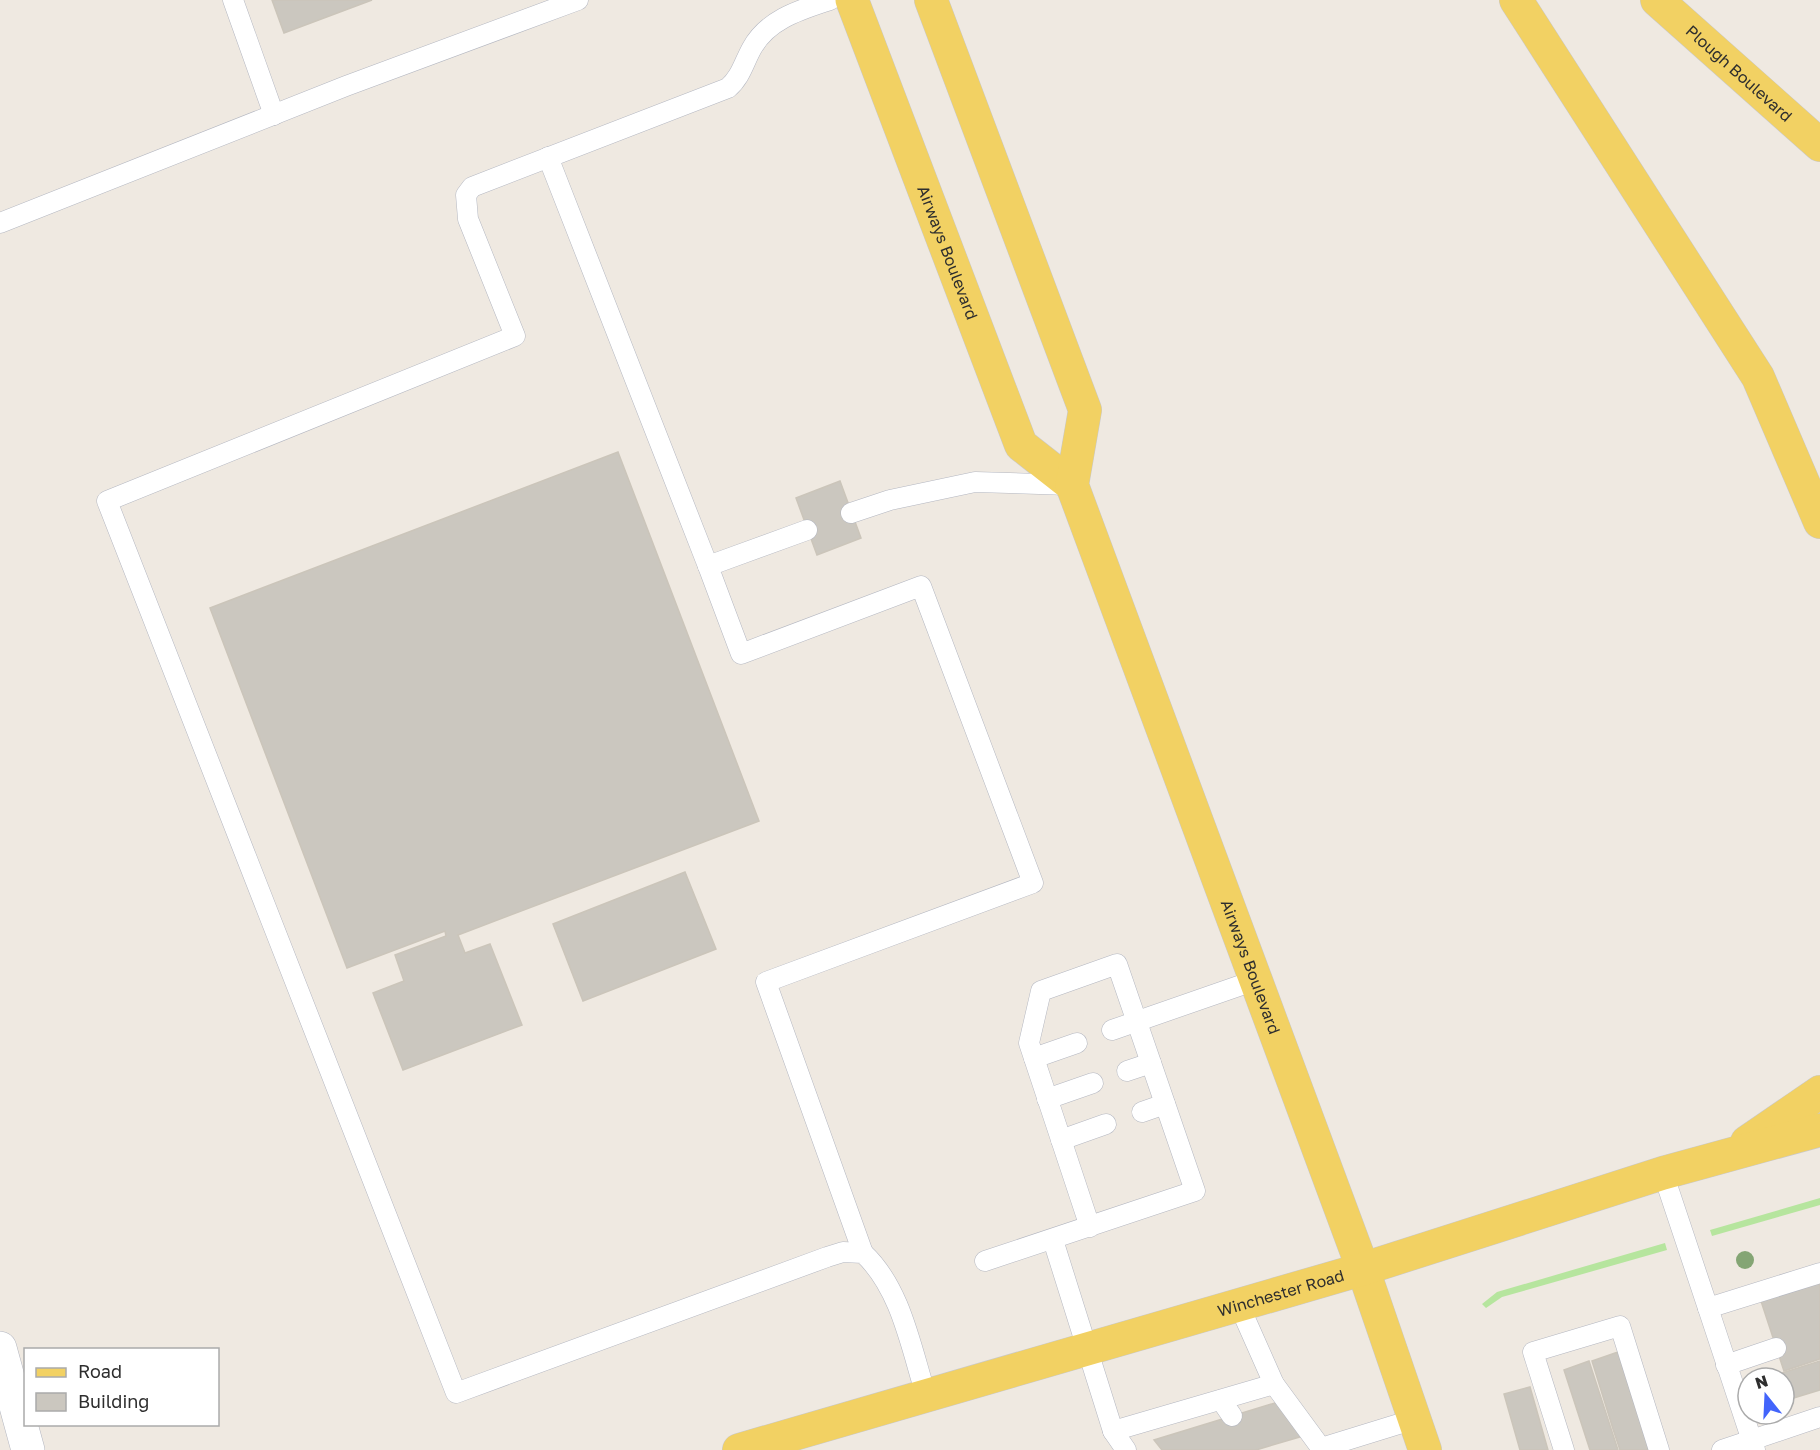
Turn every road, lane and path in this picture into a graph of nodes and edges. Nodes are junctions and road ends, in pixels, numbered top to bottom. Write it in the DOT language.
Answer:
graph roads {
  1 [pos="233,0"];
  2 [pos="578,0"];
  3 [pos="830,0"];
  4 [pos="852,0"];
  5 [pos="931,0"];
  6 [pos="1516,0"];
  7 [pos="1657,0"];
  8 [pos="546,5"];
  9 [pos="274,115"];
  10 [pos="1820,146"];
  11 [pos="548,157"];
  12 [pos="0,223"];
  13 [pos="1072,485"];
  14 [pos="851,513"];
  15 [pos="1820,522"];
  16 [pos="807,530"];
  17 [pos="708,566"];
  18 [pos="1256,980"];
  19 [pos="1137,1022"];
  20 [pos="1112,1030"];
  21 [pos="1077,1043"];
  22 [pos="1034,1058"];
  23 [pos="1151,1063"];
  24 [pos="1127,1071"];
  25 [pos="1093,1083"];
  26 [pos="1820,1092"];
  27 [pos="1047,1099"];
  28 [pos="1165,1104"];
  29 [pos="1142,1112"];
  30 [pos="1106,1124"];
  31 [pos="1820,1131"];
  32 [pos="1061,1140"];
  33 [pos="1727,1155"];
  34 [pos="1663,1173"];
  35 [pos="1090,1227"];
  36 [pos="1053,1240"];
  37 [pos="863,1253"];
  38 [pos="985,1261"];
  39 [pos="1363,1269"];
  40 [pos="1820,1272"];
  41 [pos="1239,1305"];
  42 [pos="1708,1308"];
  43 [pos="0,1348"];
  44 [pos="1089,1348"];
  45 [pos="1776,1348"];
  46 [pos="1726,1365"];
  47 [pos="1274,1384"];
  48 [pos="926,1395"];
  49 [pos="1820,1417"];
  50 [pos="1414,1419"];
  51 [pos="1113,1431"];
  52 [pos="1753,1445"];
  53 [pos="28,1450"];
  54 [pos="740,1450"];
  55 [pos="1126,1450"];
  56 [pos="1320,1450"];
  57 [pos="1425,1450"];
  58 [pos="1564,1450"];
  59 [pos="1659,1450"];
  60 [pos="1722,1450"];
  1 -- 9 [label="lane"];
  2 -- 8 [label="lane"];
  3 -- 11 [label="lane"];
  4 -- 13 [label="main road, Airways Boulevard"];
  5 -- 13 [label="main road"];
  6 -- 15 [label="main road"];
  7 -- 10 [label="main road, Plough Boulevard"];
  8 -- 9 [label="lane"];
  9 -- 12 [label="lane"];
  11 -- 17 [label="lane"];
  11 -- 37 [label="lane"];
  13 -- 14 [label="lane"];
  13 -- 18 [label="main road, Airways Boulevard"];
  16 -- 17 [label="lane"];
  17 -- 37 [label="lane"];
  18 -- 19 [label="lane"];
  18 -- 39 [label="main road, Airways Boulevard"];
  19 -- 20 [label="lane"];
  19 -- 22 [label="lane"];
  19 -- 23 [label="lane"];
  21 -- 22 [label="lane"];
  22 -- 27 [label="lane"];
  23 -- 24 [label="lane"];
  23 -- 28 [label="lane"];
  25 -- 27 [label="lane"];
  26 -- 33 [label="main road"];
  27 -- 32 [label="lane"];
  28 -- 29 [label="lane"];
  28 -- 35 [label="lane"];
  30 -- 32 [label="lane"];
  31 -- 33 [label="main road, Winchester Road"];
  32 -- 35 [label="lane"];
  33 -- 34 [label="main road, Winchester Road"];
  34 -- 39 [label="main road, Winchester Road"];
  34 -- 42 [label="lane"];
  35 -- 36 [label="lane"];
  36 -- 38 [label="lane"];
  36 -- 44 [label="lane"];
  37 -- 48 [label="lane"];
  39 -- 41 [label="main road, Winchester Road"];
  39 -- 50 [label="main road, Airways Boulevard"];
  40 -- 42 [label="lane"];
  41 -- 44 [label="main road, Winchester Road"];
  41 -- 47 [label="lane"];
  42 -- 46 [label="lane"];
  43 -- 53 [label="street"];
  44 -- 48 [label="main road, Winchester Road"];
  44 -- 51 [label="lane"];
  45 -- 46 [label="lane"];
  46 -- 52 [label="lane"];
  47 -- 51 [label="lane"];
  47 -- 56 [label="lane"];
  48 -- 54 [label="main road, Winchester Road"];
  49 -- 52 [label="lane"];
  50 -- 56 [label="lane"];
  50 -- 57 [label="main road, Airways Boulevard"];
  51 -- 55 [label="lane"];
  52 -- 60 [label="lane"];
  58 -- 59 [label="lane"];
}
